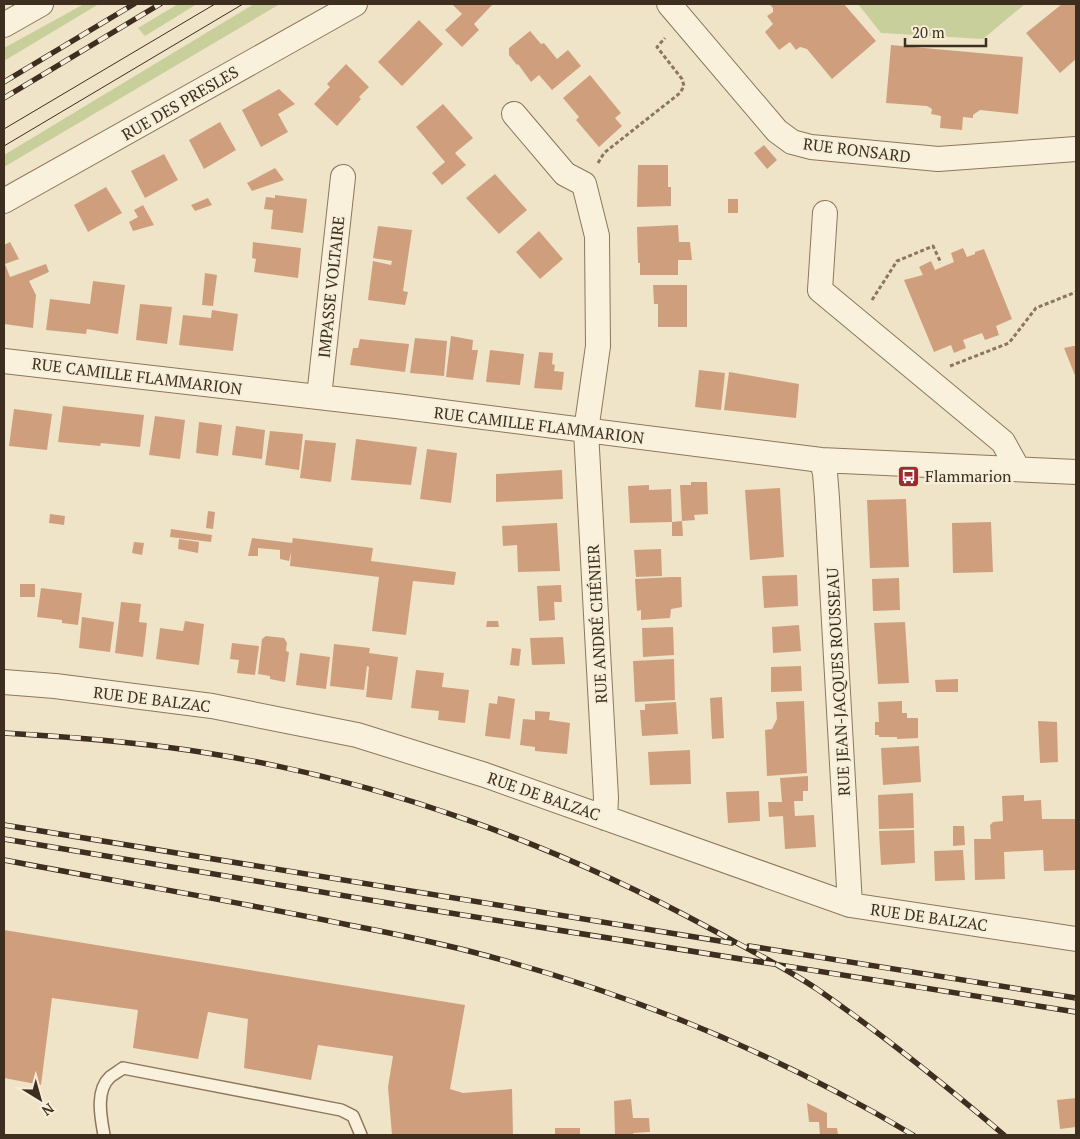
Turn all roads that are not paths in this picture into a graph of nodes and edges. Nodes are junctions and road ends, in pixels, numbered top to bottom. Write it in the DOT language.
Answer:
graph roads {
  1 [pos="41,4"];
  2 [pos="355,4"];
  3 [pos="670,4"];
  4 [pos="4,25"];
  5 [pos="514,114"];
  6 [pos="1076,149"];
  7 [pos="343,177"];
  8 [pos="4,201"];
  9 [pos="825,212"];
  10 [pos="4,361"];
  11 [pos="319,397"];
  12 [pos="586,431"];
  13 [pos="821,460"];
  14 [pos="1018,469"];
  15 [pos="1076,472"];
  16 [pos="4,682"];
  17 [pos="605,818"];
  18 [pos="850,905"];
  19 [pos="1076,939"];
  20 [pos="104,1135"];
  21 [pos="361,1135"];
  1 -- 4 [label="street"];
  2 -- 8 [label="street, RUE DES PRESLES"];
  3 -- 6 [label="street, RUE RONSARD"];
  5 -- 12 [label="street, RUE ANDRÉ CHÉNIER"];
  7 -- 11 [label="street, IMPASSE VOLTAIRE"];
  9 -- 14 [label="street"];
  10 -- 11 [label="street, RUE CAMILLE FLAMMARION"];
  11 -- 12 [label="street, RUE CAMILLE FLAMMARION"];
  12 -- 13 [label="street, RUE CAMILLE FLAMMARION"];
  12 -- 17 [label="street, RUE ANDRÉ CHÉNIER"];
  13 -- 14 [label="street, RUE CAMILLE FLAMMARION"];
  13 -- 18 [label="street, RUE JEAN-JACQUES ROUSSEAU"];
  14 -- 15 [label="street, RUE CAMILLE FLAMMARION"];
  16 -- 17 [label="street, RUE DE BALZAC"];
  17 -- 18 [label="street, RUE DE BALZAC"];
  18 -- 19 [label="street, RUE DE BALZAC"];
  20 -- 21 [label="lane"];
}
